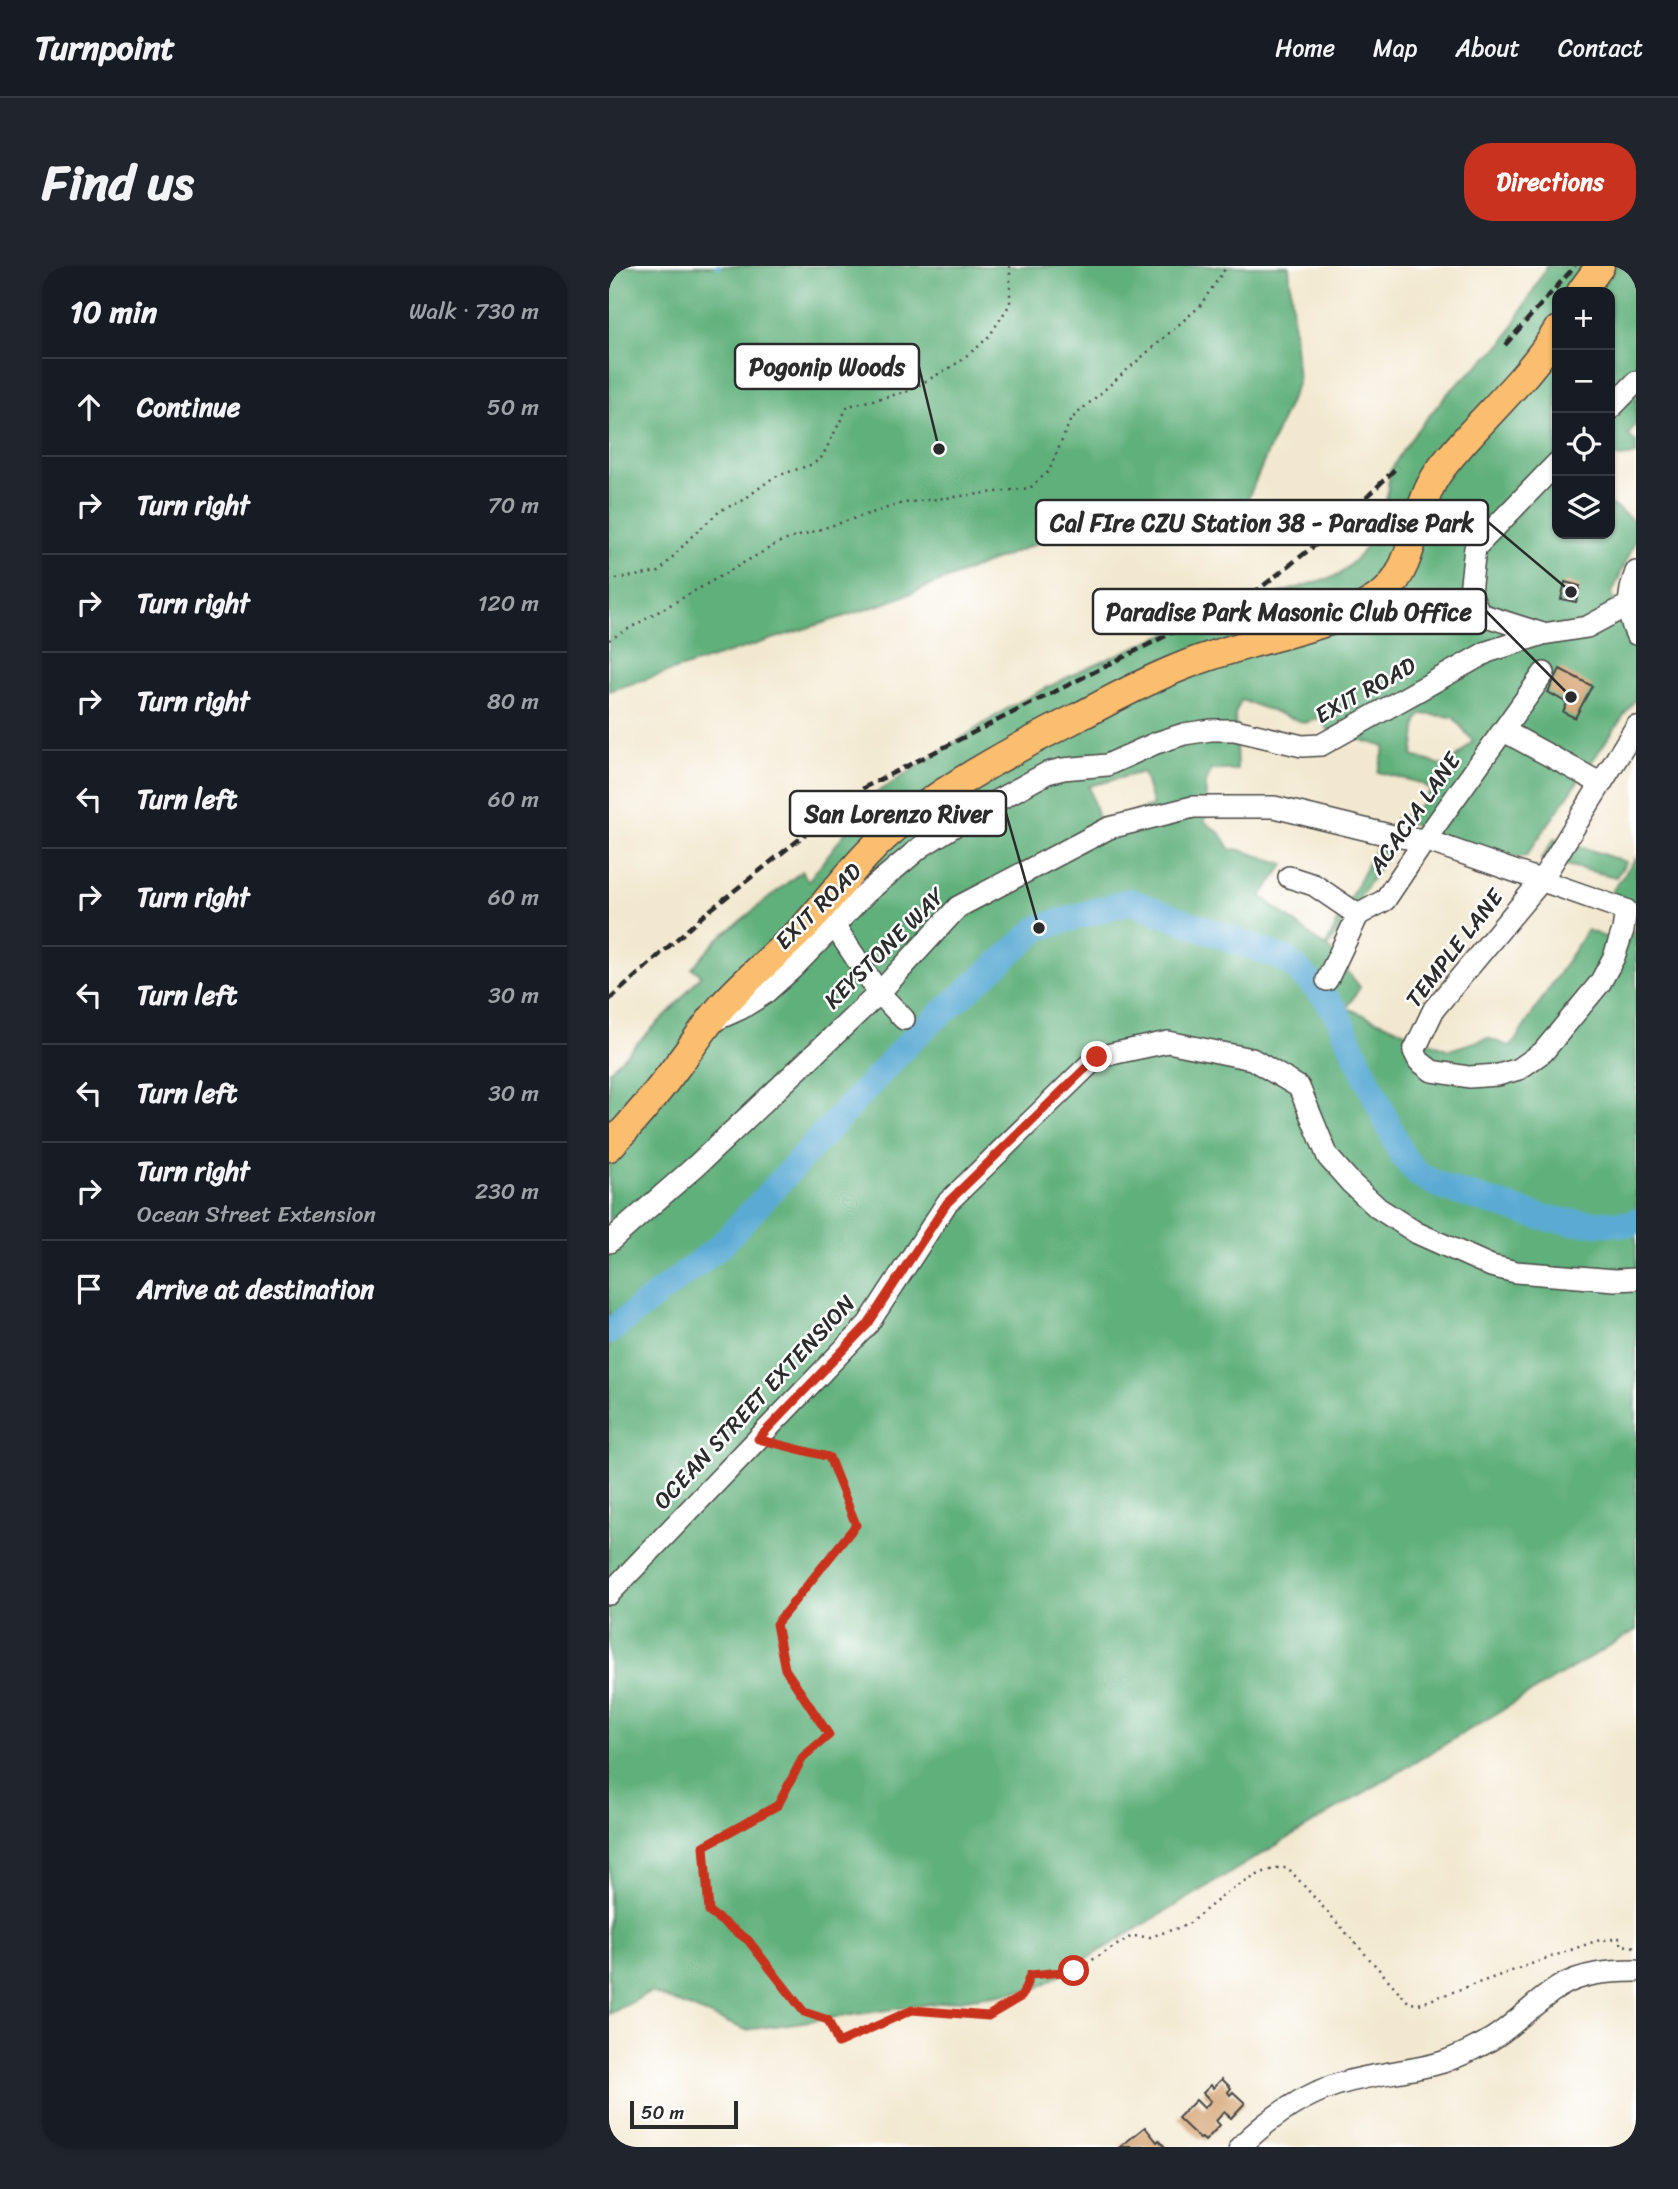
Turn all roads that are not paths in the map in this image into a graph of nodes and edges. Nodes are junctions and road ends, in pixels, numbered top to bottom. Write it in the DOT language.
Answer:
graph roads {
  1 [pos="1600,266"];
  2 [pos="1585,287"];
  3 [pos="1552,338"];
  4 [pos="1636,382"];
  5 [pos="1615,404"];
  6 [pos="1552,468"];
  7 [pos="1636,572"];
  8 [pos="1628,605"];
  9 [pos="1543,634"];
  10 [pos="1636,634"];
  11 [pos="1544,673"];
  12 [pos="1636,727"];
  13 [pos="1504,732"];
  14 [pos="1601,783"];
  15 [pos="1425,840"];
  16 [pos="1289,877"];
  17 [pos="1541,881"];
  18 [pos="1358,915"];
  19 [pos="834,925"];
  20 [pos="1327,979"];
  21 [pos="879,993"];
  22 [pos="904,1019"];
  23 [pos="709,1023"];
  24 [pos="1414,1051"];
  25 [pos="609,1147"];
  26 [pos="609,1242"];
  27 [pos="1636,1279"];
  28 [pos="609,1594"];
  29 [pos="1636,1970"];
  30 [pos="1240,2147"];
  1 -- 2 [label="main road"];
  3 -- 23 [label="main road"];
  4 -- 5 [label="street"];
  6 -- 9 [label="street"];
  7 -- 8 [label="street"];
  8 -- 9 [label="street, EXIT ROAD"];
  8 -- 10 [label="street"];
  9 -- 19 [label="street, EXIT ROAD"];
  11 -- 13 [label="street, ACACIA LANE"];
  12 -- 14 [label="street"];
  13 -- 14 [label="street"];
  13 -- 15 [label="street, ACACIA LANE"];
  14 -- 17 [label="street"];
  15 -- 17 [label="street, KEYSTONE WAY"];
  15 -- 18 [label="street, ACACIA LANE"];
  15 -- 21 [label="street, KEYSTONE WAY"];
  16 -- 18 [label="street"];
  17 -- 24 [label="street, TEMPLE LANE"];
  17 -- 24 [label="street, KEYSTONE WAY"];
  18 -- 20 [label="street"];
  19 -- 21 [label="street"];
  19 -- 23 [label="street, EXIT ROAD"];
  21 -- 22 [label="street"];
  21 -- 26 [label="street, KEYSTONE WAY"];
  23 -- 25 [label="main road"];
  27 -- 28 [label="street, OCEAN STREET EXTENSION"];
  29 -- 30 [label="street"];
}
